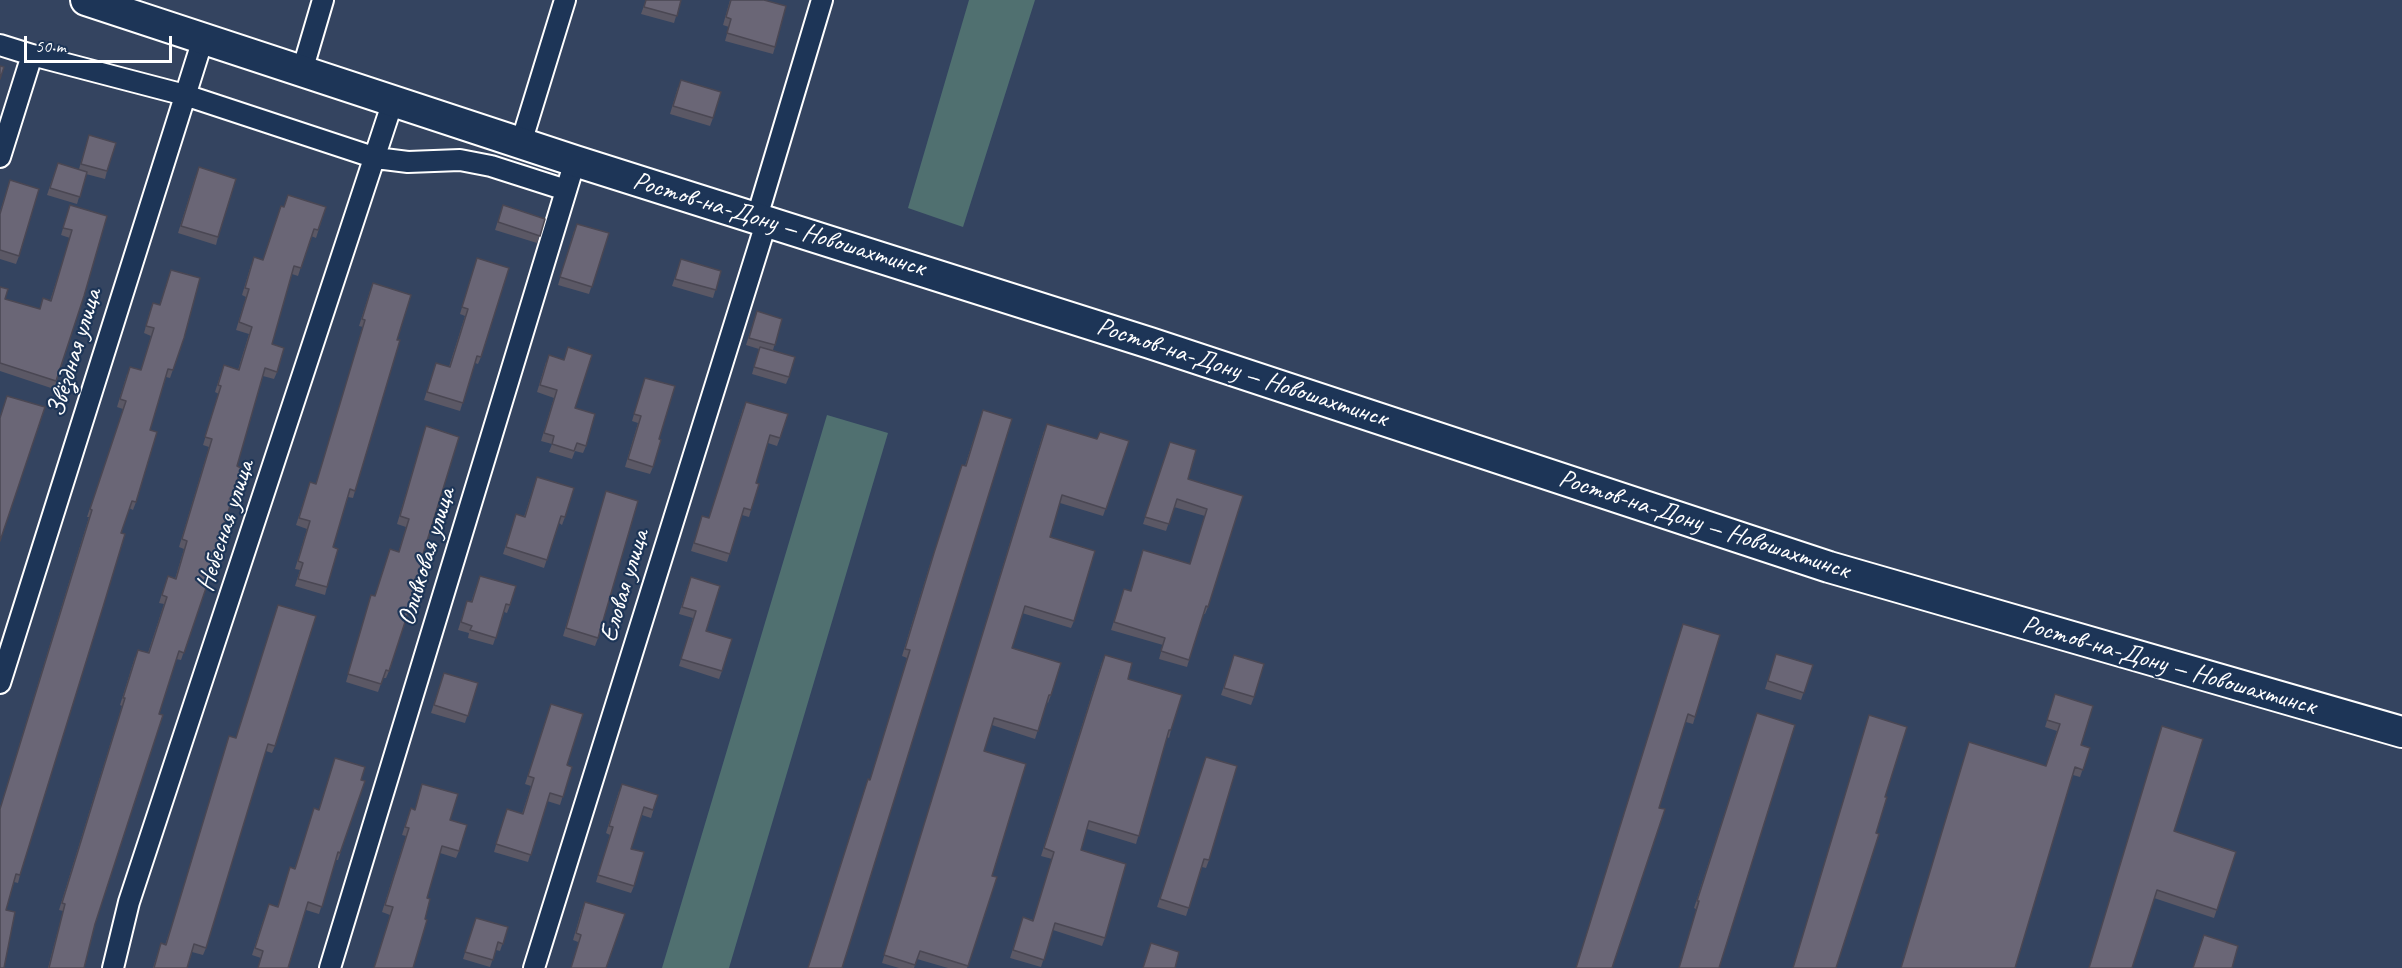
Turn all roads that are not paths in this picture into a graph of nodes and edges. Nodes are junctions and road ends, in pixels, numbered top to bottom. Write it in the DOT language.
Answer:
graph roads {
  1 [pos="86,0"];
  2 [pos="120,0"];
  3 [pos="323,0"];
  4 [pos="565,0"];
  5 [pos="822,0"];
  6 [pos="203,39"];
  7 [pos="0,45"];
  8 [pos="32,55"];
  9 [pos="305,61"];
  10 [pos="184,95"];
  11 [pos="393,101"];
  12 [pos="525,130"];
  13 [pos="0,158"];
  14 [pos="376,158"];
  15 [pos="575,161"];
  16 [pos="566,190"];
  17 [pos="764,214"];
  18 [pos="960,277"];
  19 [pos="0,683"];
  20 [pos="2402,722"];
  21 [pos="2402,732"];
  22 [pos="113,968"];
  23 [pos="330,968"];
  24 [pos="534,968"];
  1 -- 6 [label="main road, Ростов-на-Дону — Новошахтинск"];
  2 -- 9 [label="main road, Ростов-на-Дону — Новошахтинск"];
  3 -- 9 [label="street"];
  4 -- 12 [label="street"];
  5 -- 17 [label="street, Еловая улица"];
  6 -- 10 [label="street, Звёздная улица"];
  6 -- 11 [label="main road, Ростов-на-Дону — Новошахтинск"];
  7 -- 8 [label="street"];
  8 -- 10 [label="street"];
  8 -- 13 [label="street"];
  9 -- 12 [label="main road, Ростов-на-Дону — Новошахтинск"];
  10 -- 14 [label="street"];
  10 -- 19 [label="street, Звёздная улица"];
  11 -- 14 [label="street, Небесная улица"];
  11 -- 15 [label="main road, Ростов-на-Дону — Новошахтинск"];
  12 -- 17 [label="main road, Ростов-на-Дону — Новошахтинск"];
  14 -- 16 [label="street"];
  14 -- 22 [label="street, Небесная улица"];
  15 -- 16 [label="street, Оливковая улица"];
  15 -- 17 [label="main road, Ростов-на-Дону — Новошахтинск"];
  16 -- 23 [label="street, Оливковая улица"];
  17 -- 18 [label="main road, Ростов-на-Дону — Новошахтинск"];
  17 -- 24 [label="street, Еловая улица"];
  18 -- 20 [label="main road, Ростов-на-Дону — Новошахтинск"];
  18 -- 21 [label="main road, Ростов-на-Дону — Новошахтинск"];
}
